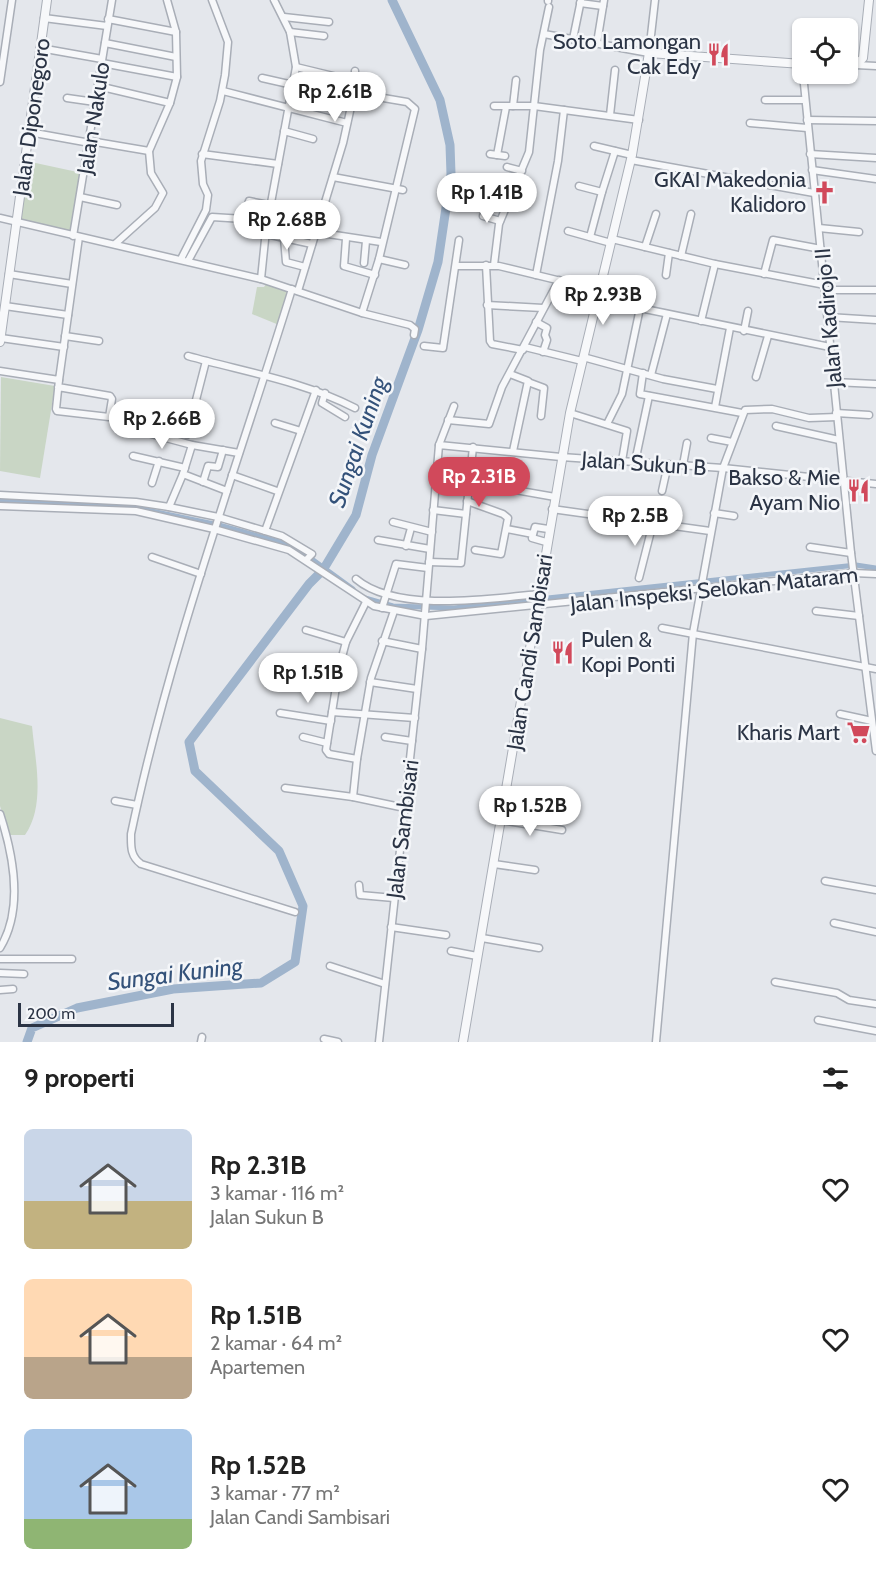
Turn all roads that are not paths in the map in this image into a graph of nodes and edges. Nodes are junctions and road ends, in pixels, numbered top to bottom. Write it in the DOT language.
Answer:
graph roads {
  1 [pos="12,0"];
  2 [pos="46,0"];
  3 [pos="112,0"];
  4 [pos="167,0"];
  5 [pos="212,0"];
  6 [pos="274,0"];
  7 [pos="655,0"];
  8 [pos="869,0"];
  9 [pos="580,2"];
  10 [pos="549,3"];
  11 [pos="604,3"];
  12 [pos="284,17"];
  13 [pos="44,18"];
  14 [pos="108,22"];
  15 [pos="328,22"];
  16 [pos="290,32"];
  17 [pos="176,33"];
  18 [pos="544,34"];
  19 [pos="324,36"];
  20 [pos="573,39"];
  21 [pos="105,43"];
  22 [pos="597,43"];
  23 [pos="40,48"];
  24 [pos="649,53"];
  25 [pos="176,57"];
  26 [pos="102,61"];
  27 [pos="858,62"];
  28 [pos="792,63"];
  29 [pos="858,65"];
  30 [pos="876,66"];
  31 [pos="296,67"];
  32 [pos="615,70"];
  33 [pos="355,71"];
  34 [pos="177,77"];
  35 [pos="262,78"];
  36 [pos="516,80"];
  37 [pos="354,81"];
  38 [pos="0,82"];
  39 [pos="803,84"];
  40 [pos="293,85"];
  41 [pos="98,86"];
  42 [pos="223,91"];
  43 [pos="354,93"];
  44 [pos="67,98"];
  45 [pos="765,100"];
  46 [pos="804,100"];
  47 [pos="95,102"];
  48 [pos="170,103"];
  49 [pos="494,106"];
  50 [pos="509,106"];
  51 [pos="534,106"];
  52 [pos="288,110"];
  53 [pos="564,110"];
  54 [pos="610,115"];
  55 [pos="639,120"];
  56 [pos="807,120"];
  57 [pos="876,121"];
  58 [pos="347,123"];
  59 [pos="750,123"];
  60 [pos="807,128"];
  61 [pos="284,131"];
  62 [pos="29,132"];
  63 [pos="313,139"];
  64 [pos="90,142"];
  65 [pos="594,146"];
  66 [pos="149,150"];
  67 [pos="615,151"];
  68 [pos="202,154"];
  69 [pos="810,154"];
  70 [pos="505,156"];
  71 [pos="632,158"];
  72 [pos="876,158"];
  73 [pos="278,164"];
  74 [pos="507,167"];
  75 [pos="812,170"];
  76 [pos="522,171"];
  77 [pos="333,177"];
  78 [pos="876,179"];
  79 [pos="477,184"];
  80 [pos="579,186"];
  81 [pos="394,188"];
  82 [pos="403,190"];
  83 [pos="512,190"];
  84 [pos="602,192"];
  85 [pos="814,193"];
  86 [pos="80,197"];
  87 [pos="117,205"];
  88 [pos="271,205"];
  89 [pos="691,213"];
  90 [pos="656,214"];
  91 [pos="320,215"];
  92 [pos="483,216"];
  93 [pos="0,218"];
  94 [pos="500,221"];
  95 [pos="17,222"];
  96 [pos="819,228"];
  97 [pos="568,231"];
  98 [pos="315,232"];
  99 [pos="859,232"];
  100 [pos="266,234"];
  101 [pos="76,236"];
  102 [pos="590,237"];
  103 [pos="284,238"];
  104 [pos="346,238"];
  105 [pos="366,240"];
  106 [pos="459,240"];
  107 [pos="611,241"];
  108 [pos="381,242"];
  109 [pos="116,244"];
  110 [pos="312,244"];
  111 [pos="645,248"];
  112 [pos="821,249"];
  113 [pos="669,254"];
  114 [pos="681,256"];
  115 [pos="379,259"];
  116 [pos="185,260"];
  117 [pos="364,263"];
  118 [pos="716,264"];
  119 [pos="486,265"];
  120 [pos="494,265"];
  121 [pos="405,266"];
  122 [pos="456,266"];
  123 [pos="305,267"];
  124 [pos="9,274"];
  125 [pos="764,274"];
  126 [pos="375,275"];
  127 [pos="536,275"];
  128 [pos="666,275"];
  129 [pos="261,279"];
  130 [pos="559,280"];
  131 [pos="72,284"];
  132 [pos="825,288"];
  133 [pos="295,290"];
  134 [pos="876,290"];
  135 [pos="597,294"];
  136 [pos="5,306"];
  137 [pos="487,306"];
  138 [pos="543,308"];
  139 [pos="640,308"];
  140 [pos="748,311"];
  141 [pos="362,313"];
  142 [pos="667,314"];
  143 [pos="68,315"];
  144 [pos="828,317"];
  145 [pos="876,320"];
  146 [pos="699,321"];
  147 [pos="536,322"];
  148 [pos="730,328"];
  149 [pos="744,331"];
  150 [pos="414,335"];
  151 [pos="65,336"];
  152 [pos="768,336"];
  153 [pos="0,340"];
  154 [pos="99,341"];
  155 [pos="424,346"];
  156 [pos="64,347"];
  157 [pos="830,347"];
  158 [pos="524,349"];
  159 [pos="543,352"];
  160 [pos="188,356"];
  161 [pos="582,359"];
  162 [pos="206,361"];
  163 [pos="626,368"];
  164 [pos="0,371"];
  165 [pos="643,373"];
  166 [pos="510,374"];
  167 [pos="265,375"];
  168 [pos="651,375"];
  169 [pos="756,377"];
  170 [pos="528,382"];
  171 [pos="834,382"];
  172 [pos="58,383"];
  173 [pos="876,384"];
  174 [pos="717,389"];
  175 [pos="316,390"];
  176 [pos="325,393"];
  177 [pos="649,396"];
  178 [pos="454,406"];
  179 [pos="715,407"];
  180 [pos="355,408"];
  181 [pos="570,413"];
  182 [pos="742,413"];
  183 [pos="836,415"];
  184 [pos="868,415"];
  185 [pos="541,416"];
  186 [pos="345,417"];
  187 [pos="448,420"];
  188 [pos="276,423"];
  189 [pos="607,424"];
  190 [pos="776,426"];
  191 [pos="140,431"];
  192 [pos="301,431"];
  193 [pos="187,435"];
  194 [pos="711,438"];
  195 [pos="839,440"];
  196 [pos="732,442"];
  197 [pos="687,443"];
  198 [pos="192,445"];
  199 [pos="439,445"];
  200 [pos="473,447"];
  201 [pos="223,450"];
  202 [pos="513,451"];
  203 [pos="239,453"];
  204 [pos="133,456"];
  205 [pos="561,457"];
  206 [pos="159,461"];
  207 [pos="622,461"];
  208 [pos="635,462"];
  209 [pos="668,464"];
  210 [pos="683,465"];
  211 [pos="723,468"];
  212 [pos="184,471"];
  213 [pos="232,475"];
  214 [pos="844,480"];
  215 [pos="203,482"];
  216 [pos="469,482"];
  217 [pos="152,483"];
  218 [pos="876,483"];
  219 [pos="227,491"];
  220 [pos="277,491"];
  221 [pos="662,491"];
  222 [pos="0,495"];
  223 [pos="555,497"];
  224 [pos="467,501"];
  225 [pos="0,506"];
  226 [pos="169,507"];
  227 [pos="552,509"];
  228 [pos="433,510"];
  229 [pos="714,513"];
  230 [pos="466,514"];
  231 [pos="734,516"];
  232 [pos="218,518"];
  233 [pos="393,522"];
  234 [pos="653,523"];
  235 [pos="215,528"];
  236 [pos="411,528"];
  237 [pos="507,529"];
  238 [pos="548,529"];
  239 [pos="265,531"];
  240 [pos="710,531"];
  241 [pos="432,532"];
  242 [pos="533,534"];
  243 [pos="378,540"];
  244 [pos="546,542"];
  245 [pos="406,546"];
  246 [pos="810,547"];
  247 [pos="430,549"];
  248 [pos="475,550"];
  249 [pos="152,557"];
  250 [pos="852,557"];
  251 [pos="309,560"];
  252 [pos="429,565"];
  253 [pos="854,571"];
  254 [pos="201,574"];
  255 [pos="876,574"];
  256 [pos="639,578"];
  257 [pos="356,579"];
  258 [pos="701,587"];
  259 [pos="538,600"];
  260 [pos="426,601"];
  261 [pos="366,602"];
  262 [pos="384,603"];
  263 [pos="394,611"];
  264 [pos="816,612"];
  265 [pos="425,614"];
  266 [pos="859,616"];
  267 [pos="662,628"];
  268 [pos="306,630"];
  269 [pos="693,633"];
  270 [pos="382,641"];
  271 [pos="346,642"];
  272 [pos="422,649"];
  273 [pos="319,664"];
  274 [pos="865,666"];
  275 [pos="339,668"];
  276 [pos="876,669"];
  277 [pos="294,674"];
  278 [pos="336,682"];
  279 [pos="370,682"];
  280 [pos="417,689"];
  281 [pos="332,712"];
  282 [pos="280,713"];
  283 [pos="365,713"];
  284 [pos="840,714"];
  285 [pos="415,718"];
  286 [pos="331,721"];
  287 [pos="872,721"];
  288 [pos="303,736"];
  289 [pos="385,736"];
  290 [pos="412,741"];
  291 [pos="327,743"];
  292 [pos="876,751"];
  293 [pos="357,759"];
  294 [pos="285,788"];
  295 [pos="353,797"];
  296 [pos="115,801"];
  297 [pos="505,802"];
  298 [pos="137,805"];
  299 [pos="405,808"];
  300 [pos="569,811"];
  301 [pos="0,814"];
  302 [pos="501,820"];
  303 [pos="562,830"];
  304 [pos="494,864"];
  305 [pos="535,870"];
  306 [pos="825,881"];
  307 [pos="359,885"];
  308 [pos="876,890"];
  309 [pos="394,898"];
  310 [pos="295,912"];
  311 [pos="834,923"];
  312 [pos="391,927"];
  313 [pos="876,932"];
  314 [pos="446,935"];
  315 [pos="482,938"];
  316 [pos="0,948"];
  317 [pos="539,948"];
  318 [pos="451,951"];
  319 [pos="477,956"];
  320 [pos="0,959"];
  321 [pos="72,959"];
  322 [pos="330,966"];
  323 [pos="0,973"];
  324 [pos="24,974"];
  325 [pos="775,982"];
  326 [pos="385,984"];
  327 [pos="13,989"];
  328 [pos="0,990"];
  329 [pos="876,1004"];
  330 [pos="818,1020"];
  331 [pos="876,1031"];
  332 [pos="324,1039"];
  333 [pos="338,1042"];
  334 [pos="379,1042"];
  335 [pos="463,1042"];
  336 [pos="656,1042"];
  1 -- 38 [label="street"];
  2 -- 13 [label="street, Jalan Diponegoro"];
  3 -- 14 [label="street, Jalan Nakulo"];
  4 -- 17 [label="street"];
  5 -- 42 [label="street"];
  6 -- 12 [label="street"];
  7 -- 24 [label="street"];
  8 -- 27 [label="street"];
  9 -- 11 [label="street"];
  9 -- 20 [label="street"];
  10 -- 18 [label="street"];
  11 -- 22 [label="street"];
  12 -- 15 [label="street"];
  12 -- 16 [label="street"];
  13 -- 14 [label="street"];
  13 -- 23 [label="street, Jalan Diponegoro"];
  14 -- 17 [label="street"];
  14 -- 21 [label="street, Jalan Nakulo"];
  16 -- 19 [label="street"];
  16 -- 31 [label="street"];
  17 -- 25 [label="street"];
  18 -- 20 [label="street"];
  18 -- 51 [label="street"];
  20 -- 22 [label="street"];
  21 -- 25 [label="street"];
  21 -- 26 [label="street, Jalan Nakulo"];
  22 -- 24 [label="street"];
  23 -- 26 [label="street"];
  23 -- 62 [label="street, Jalan Diponegoro"];
  24 -- 28 [label="street"];
  24 -- 55 [label="street, Jalan Candi Sambisari"];
  25 -- 34 [label="street"];
  26 -- 34 [label="street"];
  26 -- 41 [label="street, Jalan Nakulo"];
  29 -- 30 [label="street"];
  31 -- 37 [label="street"];
  31 -- 40 [label="street"];
  32 -- 54 [label="street"];
  33 -- 37 [label="street"];
  34 -- 48 [label="street"];
  35 -- 40 [label="street"];
  36 -- 50 [label="street"];
  37 -- 43 [label="street"];
  39 -- 46 [label="street, Jalan Kadirojo II"];
  40 -- 52 [label="street"];
  41 -- 47 [label="street, Jalan Nakulo"];
  41 -- 48 [label="street"];
  42 -- 52 [label="street"];
  42 -- 68 [label="street"];
  43 -- 58 [label="street"];
  43 -- 81 [label="street"];
  44 -- 47 [label="street"];
  45 -- 46 [label="street"];
  46 -- 56 [label="street, Jalan Kadirojo II"];
  47 -- 64 [label="street, Jalan Nakulo"];
  48 -- 66 [label="street"];
  49 -- 50 [label="street"];
  50 -- 51 [label="street"];
  50 -- 70 [label="street"];
  51 -- 53 [label="street"];
  51 -- 76 [label="street"];
  52 -- 58 [label="street"];
  52 -- 61 [label="street"];
  53 -- 54 [label="street"];
  53 -- 127 [label="street"];
  54 -- 55 [label="street"];
  55 -- 71 [label="street, Jalan Candi Sambisari"];
  56 -- 57 [label="street"];
  56 -- 60 [label="street, Jalan Kadirojo II"];
  58 -- 77 [label="street"];
  59 -- 60 [label="street"];
  60 -- 69 [label="street, Jalan Kadirojo II"];
  61 -- 63 [label="street"];
  61 -- 73 [label="street"];
  62 -- 64 [label="street"];
  62 -- 95 [label="street, Jalan Diponegoro"];
  64 -- 66 [label="street"];
  64 -- 86 [label="street, Jalan Nakulo"];
  65 -- 67 [label="street"];
  66 -- 109 [label="street"];
  67 -- 71 [label="street"];
  67 -- 84 [label="street"];
  68 -- 73 [label="street"];
  68 -- 116 [label="street"];
  69 -- 72 [label="street"];
  69 -- 75 [label="street, Jalan Kadirojo II"];
  71 -- 85 [label="street"];
  71 -- 107 [label="street, Jalan Candi Sambisari"];
  73 -- 88 [label="street"];
  74 -- 76 [label="street"];
  75 -- 78 [label="street"];
  75 -- 85 [label="street, Jalan Kadirojo II"];
  76 -- 83 [label="street"];
  77 -- 81 [label="street"];
  77 -- 91 [label="street"];
  79 -- 83 [label="street"];
  80 -- 84 [label="street"];
  81 -- 82 [label="street"];
  81 -- 108 [label="street"];
  83 -- 94 [label="street"];
  84 -- 102 [label="street"];
  85 -- 96 [label="street, Jalan Kadirojo II"];
  86 -- 87 [label="street"];
  86 -- 101 [label="street, Jalan Nakulo"];
  88 -- 91 [label="street"];
  88 -- 100 [label="street"];
  88 -- 116 [label="street"];
  89 -- 114 [label="street"];
  90 -- 111 [label="street"];
  91 -- 98 [label="street"];
  92 -- 94 [label="street"];
  93 -- 95 [label="street"];
  94 -- 120 [label="street"];
  95 -- 101 [label="street"];
  95 -- 124 [label="street, Jalan Diponegoro"];
  96 -- 99 [label="street"];
  96 -- 112 [label="street, Jalan Kadirojo II"];
  97 -- 102 [label="street"];
  98 -- 104 [label="street"];
  98 -- 110 [label="street"];
  100 -- 103 [label="street"];
  100 -- 129 [label="street"];
  101 -- 109 [label="street"];
  101 -- 131 [label="street"];
  102 -- 107 [label="street"];
  103 -- 110 [label="street"];
  103 -- 123 [label="street"];
  104 -- 105 [label="street"];
  104 -- 126 [label="street"];
  105 -- 108 [label="street"];
  105 -- 117 [label="street"];
  106 -- 122 [label="street"];
  107 -- 111 [label="street"];
  107 -- 135 [label="street, Jalan Candi Sambisari"];
  108 -- 115 [label="street"];
  109 -- 116 [label="street"];
  110 -- 123 [label="street"];
  111 -- 113 [label="street"];
  112 -- 125 [label="street"];
  112 -- 132 [label="street, Jalan Kadirojo II"];
  113 -- 114 [label="street"];
  113 -- 128 [label="street"];
  114 -- 118 [label="street"];
  115 -- 121 [label="street"];
  115 -- 126 [label="street"];
  116 -- 129 [label="street"];
  118 -- 125 [label="street"];
  118 -- 146 [label="street"];
  119 -- 120 [label="street"];
  119 -- 122 [label="street"];
  119 -- 137 [label="street"];
  120 -- 127 [label="street"];
  122 -- 155 [label="street"];
  123 -- 133 [label="street"];
  124 -- 131 [label="street"];
  124 -- 136 [label="street, Jalan Diponegoro"];
  125 -- 132 [label="street"];
  126 -- 141 [label="street"];
  127 -- 130 [label="street"];
  129 -- 133 [label="street"];
  130 -- 135 [label="street"];
  130 -- 138 [label="street"];
  131 -- 143 [label="street"];
  132 -- 134 [label="street"];
  132 -- 144 [label="street, Jalan Kadirojo II"];
  133 -- 141 [label="street"];
  133 -- 167 [label="street"];
  135 -- 139 [label="street"];
  135 -- 161 [label="street, Jalan Candi Sambisari"];
  136 -- 143 [label="street"];
  136 -- 153 [label="street, Jalan Diponegoro"];
  137 -- 138 [label="street"];
  137 -- 158 [label="street"];
  138 -- 147 [label="street"];
  139 -- 142 [label="street"];
  139 -- 163 [label="street"];
  140 -- 149 [label="street"];
  141 -- 150 [label="street"];
  142 -- 146 [label="street"];
  142 -- 168 [label="street"];
  143 -- 151 [label="street"];
  144 -- 145 [label="street"];
  144 -- 157 [label="street, Jalan Kadirojo II"];
  146 -- 148 [label="street"];
  147 -- 158 [label="street"];
  147 -- 159 [label="street"];
  148 -- 149 [label="street"];
  148 -- 174 [label="street"];
  149 -- 152 [label="street"];
  151 -- 154 [label="street"];
  151 -- 156 [label="street"];
  152 -- 157 [label="street"];
  152 -- 169 [label="street"];
  153 -- 156 [label="street"];
  156 -- 172 [label="street"];
  157 -- 171 [label="street, Jalan Kadirojo II"];
  158 -- 159 [label="street"];
  158 -- 166 [label="street"];
  159 -- 161 [label="street"];
  160 -- 162 [label="street"];
  161 -- 163 [label="street"];
  161 -- 181 [label="street, Jalan Candi Sambisari"];
  162 -- 167 [label="street"];
  162 -- 193 [label="street"];
  163 -- 165 [label="street"];
  163 -- 189 [label="street"];
  164 -- 172 [label="street"];
  165 -- 168 [label="street"];
  165 -- 177 [label="street"];
  166 -- 170 [label="street"];
  166 -- 187 [label="street"];
  167 -- 175 [label="street"];
  167 -- 203 [label="street"];
  168 -- 174 [label="street"];
  170 -- 185 [label="street"];
  170 -- 202 [label="street"];
  171 -- 173 [label="street"];
  171 -- 183 [label="street, Jalan Kadirojo II"];
  172 -- 172 [label="street"];
  174 -- 179 [label="street"];
  175 -- 176 [label="street"];
  175 -- 192 [label="street"];
  176 -- 180 [label="street"];
  176 -- 186 [label="street"];
  177 -- 179 [label="street"];
  177 -- 208 [label="street"];
  178 -- 187 [label="street"];
  179 -- 182 [label="street"];
  181 -- 189 [label="street"];
  181 -- 205 [label="street, Jalan Candi Sambisari"];
  182 -- 183 [label="street"];
  182 -- 196 [label="street"];
  183 -- 184 [label="street"];
  183 -- 195 [label="street, Jalan Kadirojo II"];
  187 -- 199 [label="street"];
  188 -- 192 [label="street"];
  189 -- 207 [label="street"];
  190 -- 195 [label="street"];
  191 -- 198 [label="street"];
  192 -- 220 [label="street"];
  194 -- 196 [label="street"];
  195 -- 214 [label="street, Jalan Kadirojo II"];
  196 -- 211 [label="street"];
  197 -- 210 [label="street"];
  198 -- 201 [label="street"];
  198 -- 212 [label="street"];
  199 -- 200 [label="street, Jalan Sukun B"];
  199 -- 228 [label="street"];
  200 -- 202 [label="street, Jalan Sukun B"];
  200 -- 216 [label="street"];
  201 -- 203 [label="street"];
  201 -- 215 [label="street"];
  202 -- 205 [label="street, Jalan Sukun B"];
  203 -- 213 [label="street"];
  204 -- 206 [label="street"];
  205 -- 207 [label="street, Jalan Sukun B"];
  205 -- 223 [label="street, Jalan Candi Sambisari"];
  206 -- 212 [label="street"];
  206 -- 217 [label="street"];
  207 -- 208 [label="street, Jalan Sukun B"];
  208 -- 209 [label="street, Jalan Sukun B"];
  209 -- 210 [label="street, Jalan Sukun B"];
  209 -- 221 [label="street"];
  210 -- 211 [label="street, Jalan Sukun B"];
  211 -- 214 [label="street, Jalan Sukun B"];
  211 -- 229 [label="street"];
  212 -- 215 [label="street"];
  212 -- 226 [label="street"];
  213 -- 219 [label="street"];
  213 -- 220 [label="street"];
  214 -- 218 [label="street, Jalan Sukun B"];
  214 -- 250 [label="street, Jalan Kadirojo II"];
  215 -- 219 [label="street"];
  216 -- 223 [label="street"];
  216 -- 224 [label="street"];
  219 -- 232 [label="street"];
  220 -- 239 [label="street"];
  222 -- 226 [label="street"];
  223 -- 227 [label="street, Jalan Candi Sambisari"];
  224 -- 230 [label="street"];
  224 -- 237 [label="street"];
  225 -- 235 [label="street, Jalan Inspeksi Selokan Mataram"];
  226 -- 232 [label="street"];
  227 -- 234 [label="street"];
  227 -- 238 [label="street, Jalan Candi Sambisari"];
  228 -- 230 [label="street"];
  228 -- 241 [label="street"];
  229 -- 231 [label="street"];
  229 -- 240 [label="street"];
  230 -- 252 [label="street"];
  232 -- 235 [label="street"];
  232 -- 239 [label="street"];
  233 -- 236 [label="street"];
  234 -- 240 [label="street"];
  234 -- 256 [label="street"];
  235 -- 251 [label="street, Jalan Inspeksi Selokan Mataram"];
  235 -- 254 [label="street"];
  236 -- 241 [label="street"];
  236 -- 245 [label="street"];
  237 -- 242 [label="street"];
  237 -- 248 [label="street"];
  238 -- 242 [label="street"];
  238 -- 244 [label="street, Jalan Candi Sambisari"];
  239 -- 251 [label="street"];
  240 -- 258 [label="street"];
  241 -- 247 [label="street"];
  242 -- 244 [label="street"];
  243 -- 245 [label="street"];
  244 -- 259 [label="street, Jalan Candi Sambisari"];
  245 -- 247 [label="street"];
  246 -- 250 [label="street"];
  247 -- 252 [label="street"];
  249 -- 254 [label="street"];
  250 -- 253 [label="street, Jalan Kadirojo II"];
  251 -- 261 [label="street, Jalan Inspeksi Selokan Mataram"];
  252 -- 260 [label="street"];
  252 -- 262 [label="street"];
  253 -- 255 [label="street, Jalan Inspeksi Selokan Mataram"];
  253 -- 258 [label="street, Jalan Inspeksi Selokan Mataram"];
  253 -- 266 [label="street, Jalan Kadirojo II"];
  254 -- 298 [label="street"];
  257 -- 262 [label="street"];
  258 -- 259 [label="street, Jalan Inspeksi Selokan Mataram"];
  258 -- 269 [label="street"];
  259 -- 260 [label="street"];
  259 -- 265 [label="street, Jalan Inspeksi Selokan Mataram"];
  259 -- 297 [label="street, Jalan Candi Sambisari"];
  260 -- 262 [label="street"];
  260 -- 265 [label="street"];
  261 -- 262 [label="street, Jalan Inspeksi Selokan Mataram"];
  261 -- 271 [label="street"];
  262 -- 263 [label="street, Jalan Inspeksi Selokan Mataram"];
  263 -- 265 [label="street, Jalan Inspeksi Selokan Mataram"];
  263 -- 270 [label="street"];
  264 -- 266 [label="street"];
  265 -- 272 [label="street, Jalan Sambisari"];
  266 -- 274 [label="street, Jalan Kadirojo II"];
  267 -- 269 [label="street"];
  268 -- 271 [label="street"];
  269 -- 274 [label="street"];
  269 -- 336 [label="street"];
  270 -- 272 [label="street"];
  270 -- 279 [label="street"];
  271 -- 275 [label="street"];
  272 -- 280 [label="street, Jalan Sambisari"];
  273 -- 275 [label="street"];
  274 -- 276 [label="street"];
  274 -- 287 [label="street, Jalan Kadirojo II"];
  275 -- 278 [label="street"];
  277 -- 278 [label="street"];
  278 -- 281 [label="street"];
  279 -- 280 [label="street"];
  279 -- 283 [label="street"];
  280 -- 285 [label="street, Jalan Sambisari"];
  281 -- 283 [label="street"];
  281 -- 286 [label="street"];
  282 -- 286 [label="street"];
  283 -- 285 [label="street"];
  283 -- 293 [label="street"];
  284 -- 287 [label="street"];
  285 -- 290 [label="street, Jalan Sambisari"];
  286 -- 291 [label="street"];
  287 -- 292 [label="street, Jalan Kadirojo II"];
  288 -- 291 [label="street"];
  289 -- 290 [label="street"];
  290 -- 299 [label="street, Jalan Sambisari"];
  291 -- 293 [label="street"];
  293 -- 295 [label="street"];
  294 -- 295 [label="street"];
  295 -- 299 [label="street"];
  296 -- 298 [label="street"];
  297 -- 300 [label="street"];
  297 -- 302 [label="street, Jalan Candi Sambisari"];
  298 -- 310 [label="street"];
  299 -- 309 [label="street, Jalan Sambisari"];
  301 -- 316 [label="street"];
  302 -- 303 [label="street"];
  302 -- 304 [label="street, Jalan Candi Sambisari"];
  304 -- 305 [label="street"];
  304 -- 315 [label="street, Jalan Candi Sambisari"];
  306 -- 308 [label="street"];
  307 -- 309 [label="street"];
  309 -- 312 [label="street, Jalan Sambisari"];
  311 -- 313 [label="street"];
  312 -- 314 [label="street"];
  312 -- 326 [label="street, Jalan Sambisari"];
  315 -- 317 [label="street"];
  315 -- 319 [label="street, Jalan Candi Sambisari"];
  318 -- 319 [label="street"];
  319 -- 335 [label="street, Jalan Candi Sambisari"];
  320 -- 321 [label="street"];
  322 -- 326 [label="street"];
  323 -- 324 [label="street"];
  325 -- 329 [label="street"];
  326 -- 334 [label="street, Jalan Sambisari"];
  327 -- 328 [label="street"];
  330 -- 331 [label="street"];
  332 -- 333 [label="street"];
}
